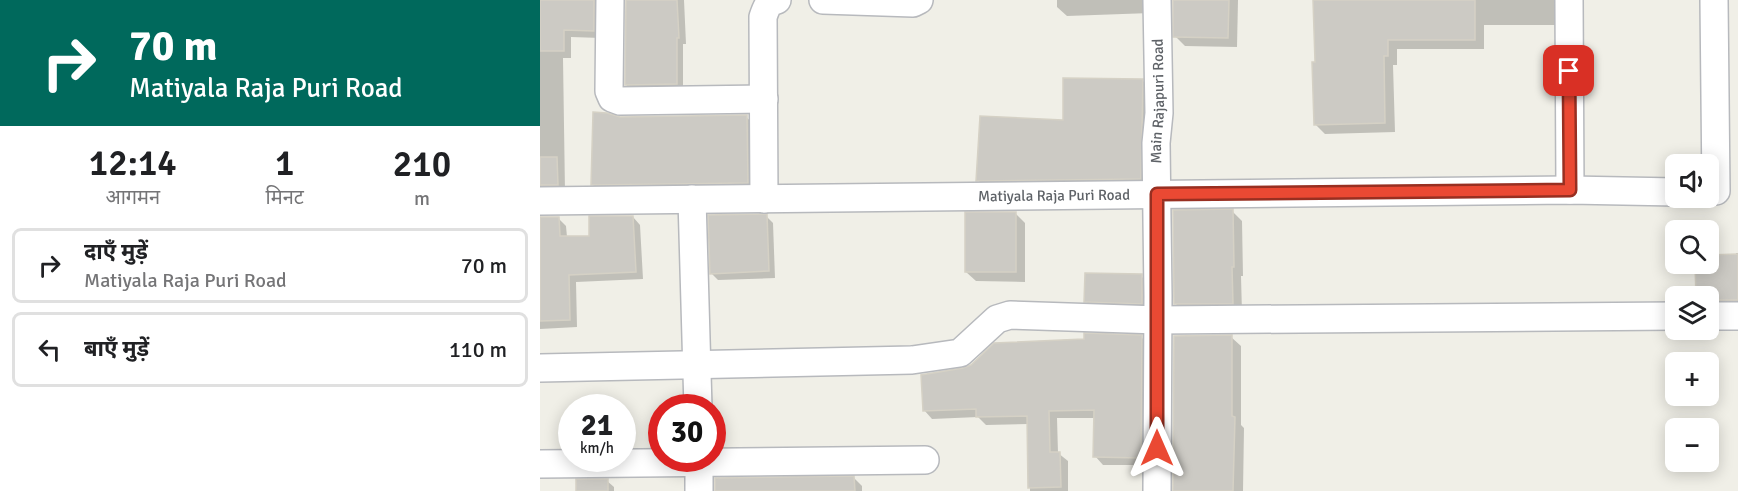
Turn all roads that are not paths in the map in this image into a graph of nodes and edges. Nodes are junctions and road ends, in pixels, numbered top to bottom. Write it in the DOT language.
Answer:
graph roads {
  1 [pos="610,0"];
  2 [pos="777,0"];
  3 [pos="823,0"];
  4 [pos="919,0"];
  5 [pos="1157,0"];
  6 [pos="1569,0"];
  7 [pos="1714,0"];
  8 [pos="764,99"];
  9 [pos="1712,154"];
  10 [pos="1570,190"];
  11 [pos="1665,192"];
  12 [pos="1157,194"];
  13 [pos="764,199"];
  14 [pos="692,200"];
  15 [pos="540,201"];
  16 [pos="1665,316"];
  17 [pos="1719,316"];
  18 [pos="1738,316"];
  19 [pos="1158,320"];
  20 [pos="698,364"];
  21 [pos="540,368"];
  22 [pos="698,394"];
  23 [pos="925,460"];
  24 [pos="726,461"];
  25 [pos="648,462"];
  26 [pos="540,464"];
  27 [pos="699,472"];
  28 [pos="699,491"];
  29 [pos="1157,491"];
  1 -- 8 [label="street"];
  2 -- 8 [label="street"];
  3 -- 4 [label="street"];
  5 -- 12 [label="street, Main Rajapuri Road"];
  6 -- 10 [label="street"];
  7 -- 9 [label="street"];
  8 -- 13 [label="street"];
  10 -- 11 [label="street, Matiyala Raja Puri Road"];
  10 -- 12 [label="street, Matiyala Raja Puri Road"];
  12 -- 13 [label="street, Matiyala Raja Puri Road"];
  12 -- 19 [label="street, Main Rajapuri Road"];
  13 -- 14 [label="street, Matiyala Raja Puri Road"];
  14 -- 15 [label="street, Matiyala Raja Puri Road"];
  14 -- 20 [label="street"];
  16 -- 19 [label="street"];
  17 -- 18 [label="street"];
  19 -- 20 [label="street"];
  19 -- 29 [label="street, Main Rajapuri Road"];
  20 -- 21 [label="street"];
  20 -- 22 [label="street"];
  23 -- 24 [label="street"];
  25 -- 26 [label="street"];
  27 -- 28 [label="street"];
}
